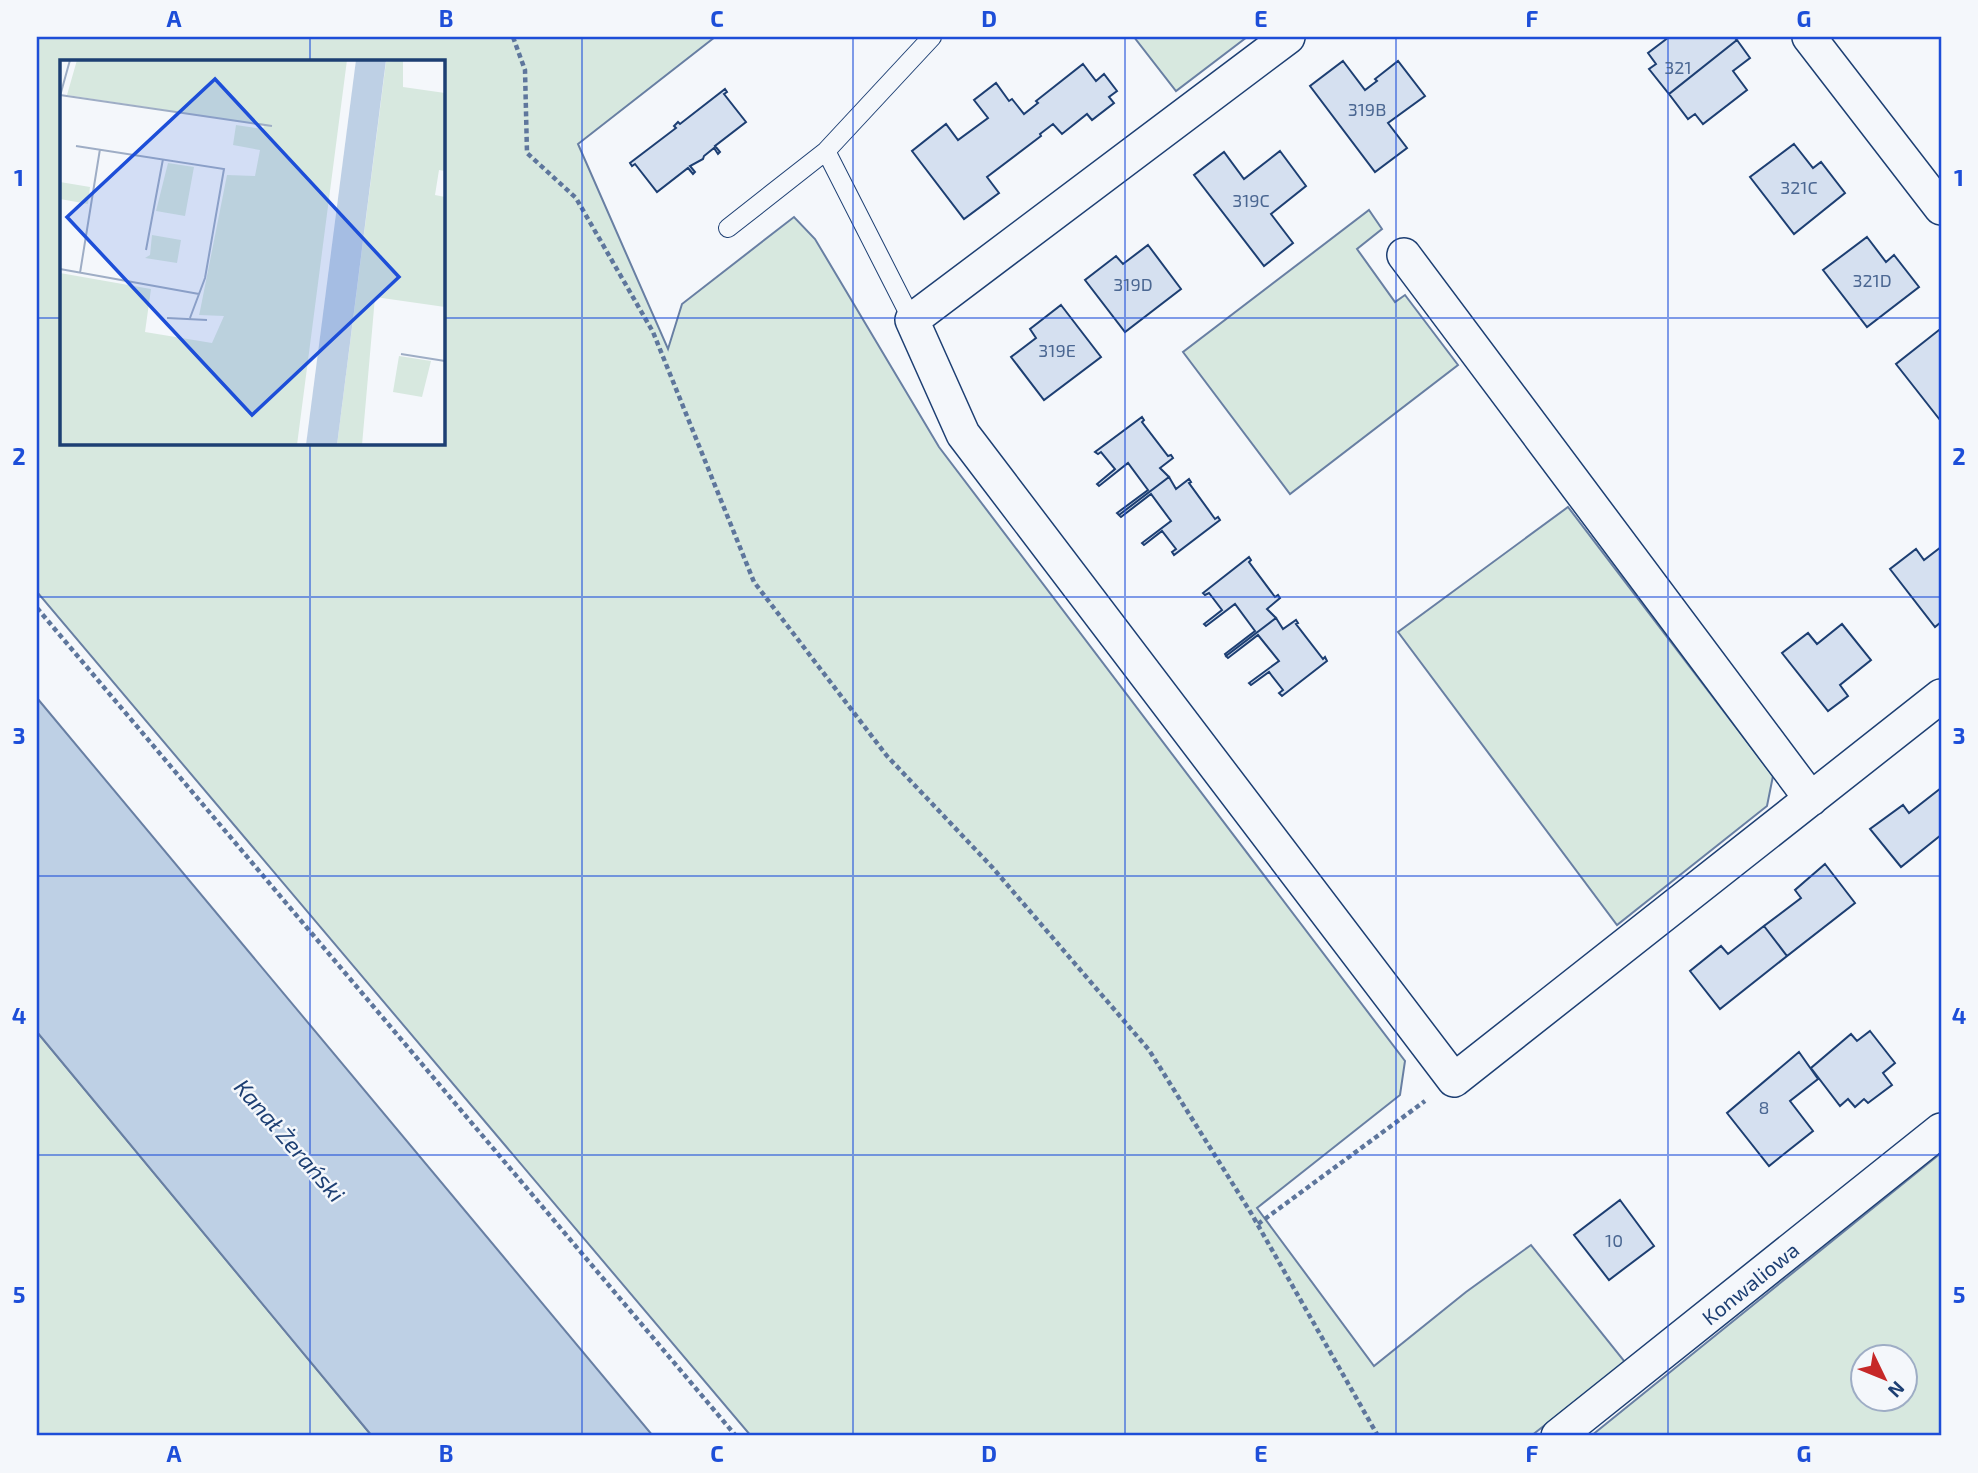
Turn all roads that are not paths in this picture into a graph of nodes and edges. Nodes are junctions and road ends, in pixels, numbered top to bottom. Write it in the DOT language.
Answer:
graph roads {
  1 [pos="932,37"];
  2 [pos="1288,37"];
  3 [pos="1808,37"];
  4 [pos="826,151"];
  5 [pos="1941,208"];
  6 [pos="728,229"];
  7 [pos="1404,255"];
  8 [pos="912,320"];
  9 [pos="1941,696"];
  10 [pos="1811,799"];
  11 [pos="1941,1130"];
  12 [pos="1559,1436"];
  1 -- 4 [label="lane"];
  2 -- 8 [label="street"];
  3 -- 5 [label="street"];
  4 -- 6 [label="lane"];
  4 -- 8 [label="lane"];
  7 -- 10 [label="street"];
  8 -- 10 [label="street"];
  9 -- 10 [label="street"];
  11 -- 12 [label="street, Konwaliowa"];
}
